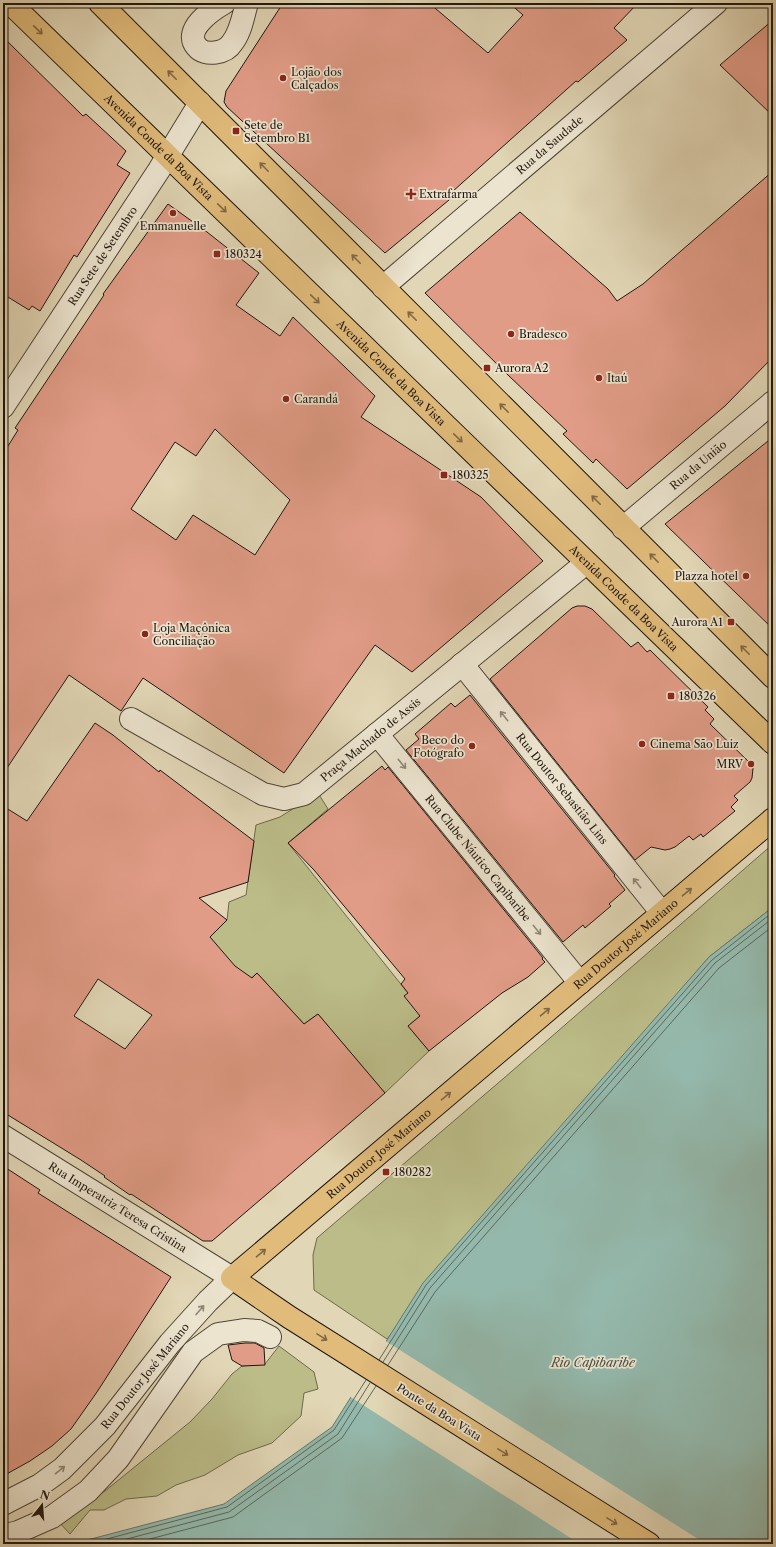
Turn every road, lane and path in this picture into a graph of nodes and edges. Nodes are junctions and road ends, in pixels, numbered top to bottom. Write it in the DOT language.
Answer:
graph roads {
  1 [pos="10,3"];
  2 [pos="100,3"];
  3 [pos="224,3"];
  4 [pos="247,3"];
  5 [pos="716,3"];
  6 [pos="200,103"];
  7 [pos="168,156"];
  8 [pos="383,287"];
  9 [pos="773,402"];
  10 [pos="3,406"];
  11 [pos="623,528"];
  12 [pos="586,562"];
  13 [pos="462,664"];
  14 [pos="773,677"];
  15 [pos="131,719"];
  16 [pos="377,734"];
  17 [pos="773,743"];
  18 [pos="773,819"];
  19 [pos="662,913"];
  20 [pos="580,983"];
  21 [pos="3,1136"];
  22 [pos="232,1278"];
  23 [pos="270,1337"];
  24 [pos="3,1504"];
  25 [pos="3,1536"];
  26 [pos="649,1544"];
  1 -- 7 [label="main road, Avenida Conde da Boa Vista, one-way"];
  6 -- 2 [label="main road, one-way"];
  3 -- 4 [label="street"];
  5 -- 8 [label="street, Rua da Saudade"];
  6 -- 7 [label="street, Rua Sete de Setembro"];
  8 -- 6 [label="main road, one-way"];
  7 -- 10 [label="street, Rua Sete de Setembro"];
  7 -- 12 [label="main road, Avenida Conde da Boa Vista, one-way"];
  11 -- 8 [label="main road, one-way"];
  9 -- 11 [label="street, Rua da União"];
  14 -- 11 [label="main road, one-way"];
  12 -- 13 [label="street, Praça Machado de Assis"];
  12 -- 17 [label="main road, Avenida Conde da Boa Vista"];
  13 -- 16 [label="street, Praça Machado de Assis"];
  19 -- 13 [label="street, Rua Doutor Sebastião Lins, one-way"];
  15 -- 16 [label="street, Praça Machado de Assis"];
  16 -- 20 [label="street, Rua Clube Náutico Capibaribe, one-way"];
  19 -- 18 [label="main road, Rua Doutor José Mariano, one-way"];
  19 -- 20 [label="main road, Rua Doutor José Mariano"];
  22 -- 20 [label="main road, Rua Doutor José Mariano, one-way"];
  21 -- 22 [label="street, Rua Imperatriz Teresa Cristina"];
  24 -- 22 [label="street, Rua Doutor José Mariano, one-way"];
  22 -- 26 [label="main road, Ponte da Boa Vista, one-way"];
  23 -- 25 [label="street"];
}
